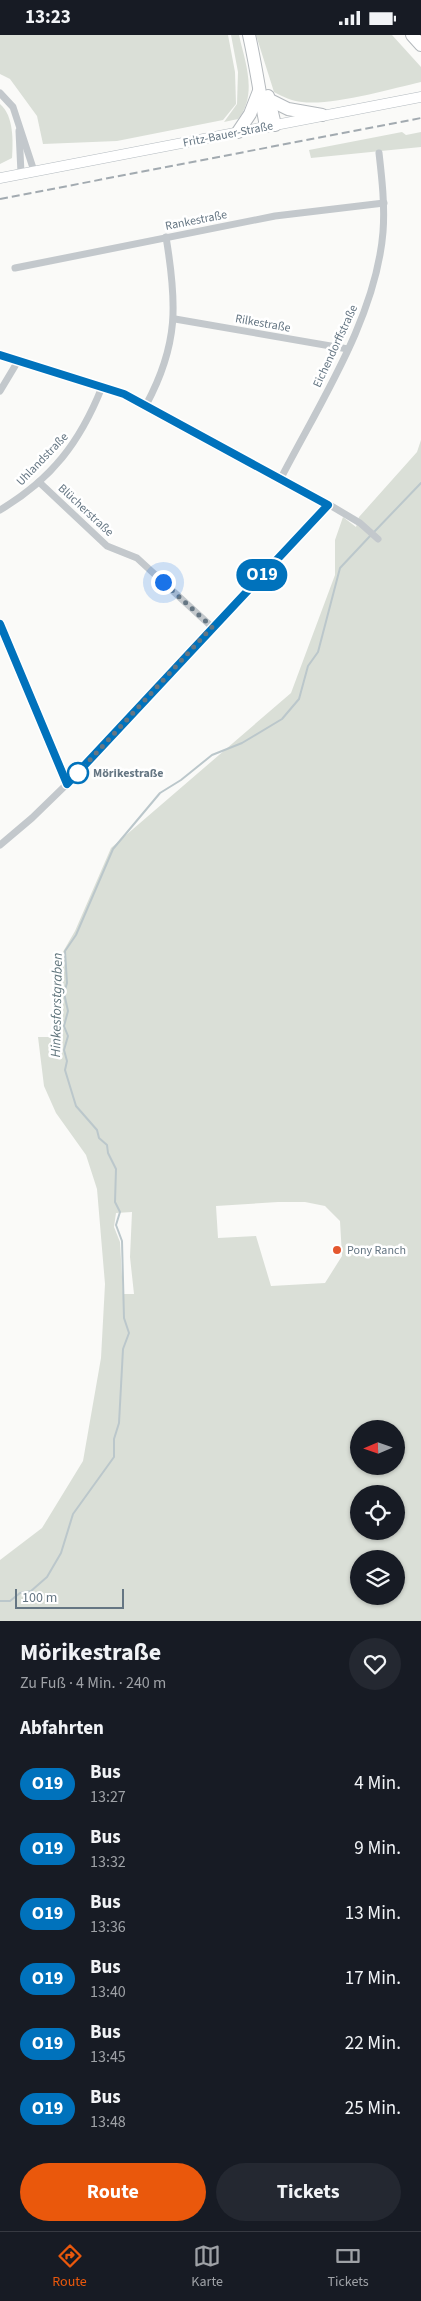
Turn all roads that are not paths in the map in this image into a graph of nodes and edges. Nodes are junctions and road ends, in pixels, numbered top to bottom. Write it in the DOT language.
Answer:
graph roads {
  1 [pos="249,35"];
  2 [pos="412,35"];
  3 [pos="421,45"];
  4 [pos="259,78"];
  5 [pos="259,91"];
  6 [pos="0,93"];
  7 [pos="421,97"];
  8 [pos="270,100"];
  9 [pos="322,115"];
  10 [pos="19,123"];
  11 [pos="271,126"];
  12 [pos="238,132"];
  13 [pos="379,153"];
  14 [pos="34,171"];
  15 [pos="21,173"];
  16 [pos="0,177"];
  17 [pos="384,203"];
  18 [pos="166,237"];
  19 [pos="15,268"];
  20 [pos="175,319"];
  21 [pos="348,349"];
  22 [pos="0,355"];
  23 [pos="18,361"];
  24 [pos="102,387"];
  25 [pos="0,391"];
  26 [pos="146,405"];
  27 [pos="280,479"];
  28 [pos="39,482"];
  29 [pos="328,505"];
  30 [pos="0,510"];
  31 [pos="378,539"];
  32 [pos="0,624"];
  33 [pos="212,627"];
  34 [pos="67,784"];
  35 [pos="0,845"];
  1 -- 4 [label="highway"];
  2 -- 3 [label="highway"];
  4 -- 5 [label="highway"];
  4 -- 8 [label="highway"];
  5 -- 11 [label="highway"];
  5 -- 12 [label="highway"];
  6 -- 10 [label="street"];
  7 -- 9 [label="main road, Fritz-Bauer-Straße"];
  8 -- 9 [label="highway"];
  8 -- 11 [label="highway"];
  9 -- 11 [label="main road, Fritz-Bauer-Straße"];
  10 -- 14 [label="street"];
  10 -- 15 [label="street"];
  11 -- 12 [label="main road, Fritz-Bauer-Straße"];
  12 -- 14 [label="main road, Fritz-Bauer-Straße"];
  13 -- 17 [label="street, Eichendorffstraße"];
  14 -- 15 [label="main road, Fritz-Bauer-Straße"];
  15 -- 16 [label="main road, Fritz-Bauer-Straße"];
  17 -- 18 [label="street, Rankestraße"];
  17 -- 21 [label="street, Eichendorffstraße"];
  18 -- 19 [label="street, Rankestraße"];
  18 -- 20 [label="street"];
  20 -- 21 [label="street, Rilkestraße"];
  20 -- 26 [label="street"];
  21 -- 27 [label="street, Eichendorffstraße"];
  22 -- 23 [label="street"];
  23 -- 24 [label="street"];
  23 -- 25 [label="street"];
  24 -- 26 [label="street"];
  24 -- 28 [label="street, Uhlandstraße"];
  26 -- 27 [label="street"];
  27 -- 29 [label="street"];
  28 -- 30 [label="street, Uhlandstraße"];
  28 -- 33 [label="street, Blücherstraße"];
  29 -- 31 [label="street"];
  29 -- 33 [label="street"];
  32 -- 34 [label="street"];
  33 -- 34 [label="street"];
  34 -- 35 [label="street"];
}
